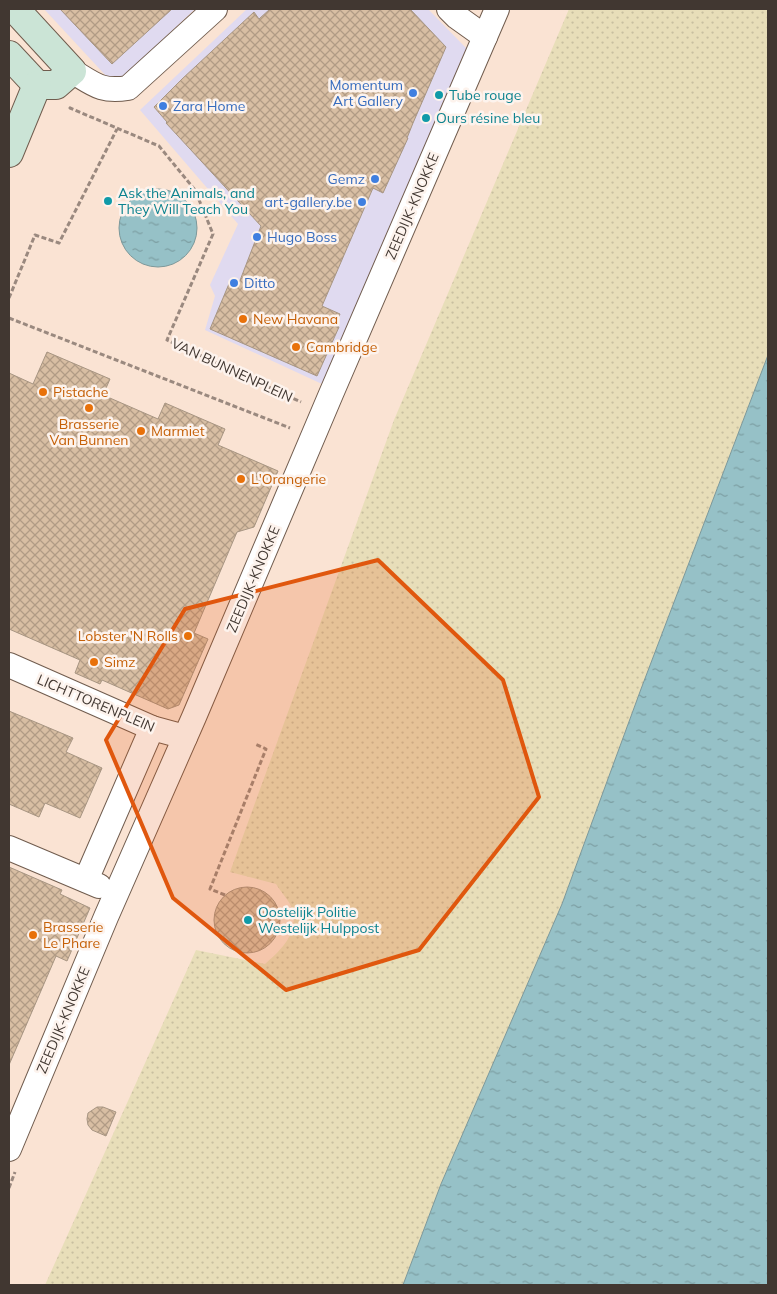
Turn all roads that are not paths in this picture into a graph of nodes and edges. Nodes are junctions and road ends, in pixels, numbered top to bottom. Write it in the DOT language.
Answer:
graph roads {
  1 [pos="15,9"];
  2 [pos="215,9"];
  3 [pos="449,9"];
  4 [pos="497,9"];
  5 [pos="486,37"];
  6 [pos="9,55"];
  7 [pos="72,72"];
  8 [pos="37,85"];
  9 [pos="9,153"];
  10 [pos="9,664"];
  11 [pos="152,728"];
  12 [pos="185,737"];
  13 [pos="9,848"];
  14 [pos="86,880"];
  15 [pos="117,894"];
  16 [pos="9,1149"];
  1 -- 7 [label="street"];
  2 -- 7 [label="street"];
  3 -- 5 [label="street"];
  4 -- 5 [label="street, ZEEDIJK-KNOKKE"];
  5 -- 12 [label="street, ZEEDIJK-KNOKKE"];
  6 -- 8 [label="street"];
  7 -- 8 [label="street"];
  8 -- 9 [label="street"];
  10 -- 11 [label="street, LICHTTORENPLEIN"];
  11 -- 12 [label="street, LICHTTORENPLEIN"];
  11 -- 14 [label="street"];
  12 -- 15 [label="street, ZEEDIJK-KNOKKE"];
  13 -- 14 [label="street"];
  14 -- 15 [label="street"];
  15 -- 16 [label="street, ZEEDIJK-KNOKKE"];
}
